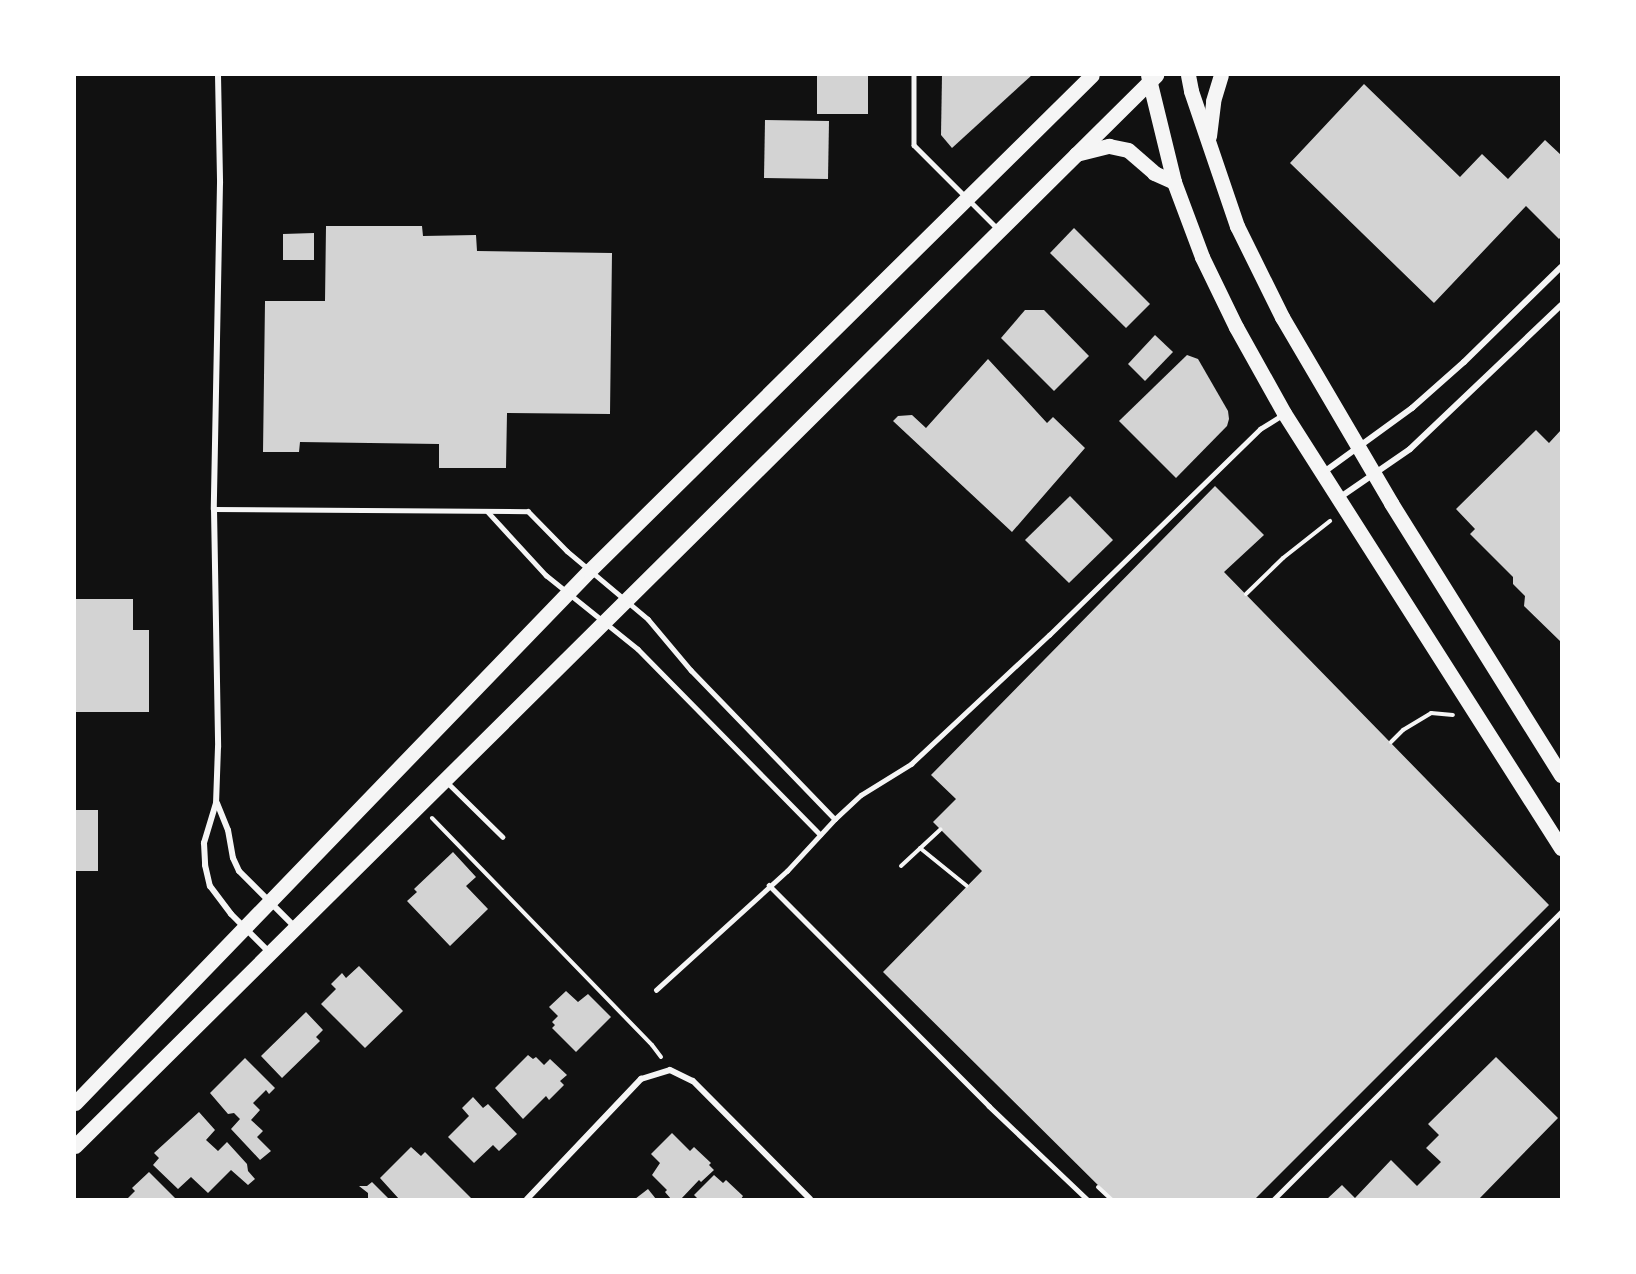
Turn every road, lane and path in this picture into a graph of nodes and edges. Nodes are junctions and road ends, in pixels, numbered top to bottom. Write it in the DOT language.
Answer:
graph roads {
  1 [pos="219,75"];
  2 [pos="915,75"];
  3 [pos="1092,75"];
  4 [pos="1188,75"];
  5 [pos="1221,75"];
  6 [pos="1151,77"];
  7 [pos="1208,143"];
  8 [pos="1074,155"];
  9 [pos="1174,182"];
  10 [pos="968,198"];
  11 [pos="998,229"];
  12 [pos="1561,267"];
  13 [pos="1561,305"];
  14 [pos="1284,413"];
  15 [pos="1359,447"];
  16 [pos="1322,472"];
  17 [pos="1374,475"];
  18 [pos="1339,498"];
  19 [pos="214,509"];
  20 [pos="488,512"];
  21 [pos="1331,520"];
  22 [pos="589,571"];
  23 [pos="571,593"];
  24 [pos="1246,594"];
  25 [pos="625,600"];
  26 [pos="604,621"];
  27 [pos="1457,716"];
  28 [pos="1391,742"];
  29 [pos="1561,775"];
  30 [pos="446,780"];
  31 [pos="216,803"];
  32 [pos="420,805"];
  33 [pos="835,819"];
  34 [pos="941,830"];
  35 [pos="820,834"];
  36 [pos="503,837"];
  37 [pos="920,848"];
  38 [pos="1561,848"];
  39 [pos="901,866"];
  40 [pos="769,885"];
  41 [pos="967,886"];
  42 [pos="269,901"];
  43 [pos="1561,912"];
  44 [pos="244,927"];
  45 [pos="295,927"];
  46 [pos="270,953"];
  47 [pos="656,990"];
  48 [pos="670,1070"];
  49 [pos="75,1103"];
  50 [pos="75,1146"];
  51 [pos="1095,1185"];
  52 [pos="527,1199"];
  53 [pos="810,1199"];
  54 [pos="1087,1199"];
  55 [pos="1111,1199"];
  56 [pos="1274,1199"];
  1 -- 19 [label="street"];
  2 -- 10 [label="lane"];
  3 -- 10 [label="main road"];
  4 -- 7 [label="main road"];
  5 -- 7 [label="main road"];
  6 -- 8 [label="main road"];
  6 -- 9 [label="main road"];
  7 -- 15 [label="main road"];
  8 -- 9 [label="main road"];
  8 -- 11 [label="main road"];
  9 -- 14 [label="main road"];
  10 -- 11 [label="lane"];
  10 -- 22 [label="main road"];
  11 -- 25 [label="main road"];
  12 -- 15 [label="street"];
  13 -- 17 [label="street"];
  14 -- 16 [label="main road"];
  14 -- 33 [label="lane"];
  15 -- 16 [label="street"];
  15 -- 17 [label="main road"];
  16 -- 18 [label="main road"];
  17 -- 18 [label="street"];
  17 -- 29 [label="main road"];
  18 -- 38 [label="main road"];
  19 -- 20 [label="lane"];
  19 -- 31 [label="street"];
  20 -- 22 [label="lane"];
  20 -- 23 [label="lane"];
  21 -- 24 [label="path"];
  22 -- 23 [label="main road"];
  22 -- 25 [label="lane"];
  23 -- 26 [label="lane"];
  23 -- 42 [label="main road"];
  25 -- 26 [label="main road"];
  25 -- 33 [label="lane"];
  26 -- 30 [label="main road"];
  26 -- 35 [label="lane"];
  27 -- 28 [label="path"];
  30 -- 32 [label="main road"];
  30 -- 36 [label="lane"];
  31 -- 42 [label="street"];
  31 -- 44 [label="street"];
  32 -- 45 [label="main road"];
  32 -- 48 [label="path"];
  33 -- 35 [label="lane"];
  34 -- 37 [label="path"];
  35 -- 40 [label="lane"];
  37 -- 39 [label="path"];
  37 -- 41 [label="path"];
  40 -- 47 [label="lane"];
  40 -- 54 [label="lane"];
  42 -- 44 [label="main road"];
  42 -- 45 [label="street"];
  43 -- 56 [label="lane"];
  44 -- 46 [label="street"];
  44 -- 49 [label="main road"];
  45 -- 46 [label="main road"];
  46 -- 50 [label="main road"];
  48 -- 52 [label="street"];
  48 -- 53 [label="street"];
  51 -- 55 [label="path"];
}
